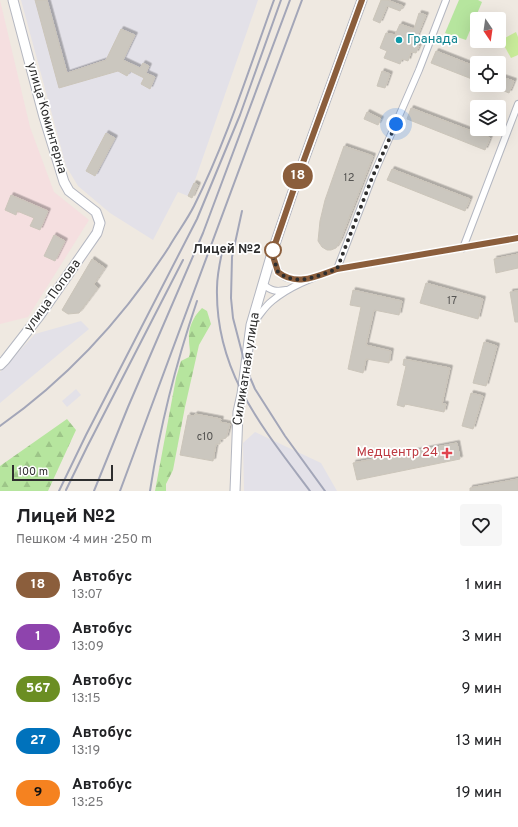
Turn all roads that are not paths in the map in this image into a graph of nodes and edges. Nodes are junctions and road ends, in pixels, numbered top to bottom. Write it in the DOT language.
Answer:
graph roads {
  1 [pos="13,0"];
  2 [pos="362,0"];
  3 [pos="446,0"];
  4 [pos="518,104"];
  5 [pos="100,223"];
  6 [pos="518,238"];
  7 [pos="463,248"];
  8 [pos="272,253"];
  9 [pos="337,269"];
  10 [pos="313,277"];
  11 [pos="263,284"];
  12 [pos="288,290"];
  13 [pos="251,325"];
  14 [pos="0,365"];
  15 [pos="235,491"];
  1 -- 5 [label="street, улица Коминтерна"];
  2 -- 8 [label="street, Силикатная улица"];
  3 -- 9 [label="street"];
  4 -- 7 [label="street"];
  5 -- 14 [label="street, улица Попова"];
  6 -- 7 [label="street"];
  7 -- 9 [label="street"];
  8 -- 10 [label="street"];
  8 -- 11 [label="street, Силикатная улица"];
  9 -- 10 [label="street"];
  10 -- 12 [label="street"];
  11 -- 12 [label="street"];
  11 -- 13 [label="street, Силикатная улица"];
  12 -- 13 [label="street"];
  13 -- 15 [label="street, Силикатная улица"];
}
